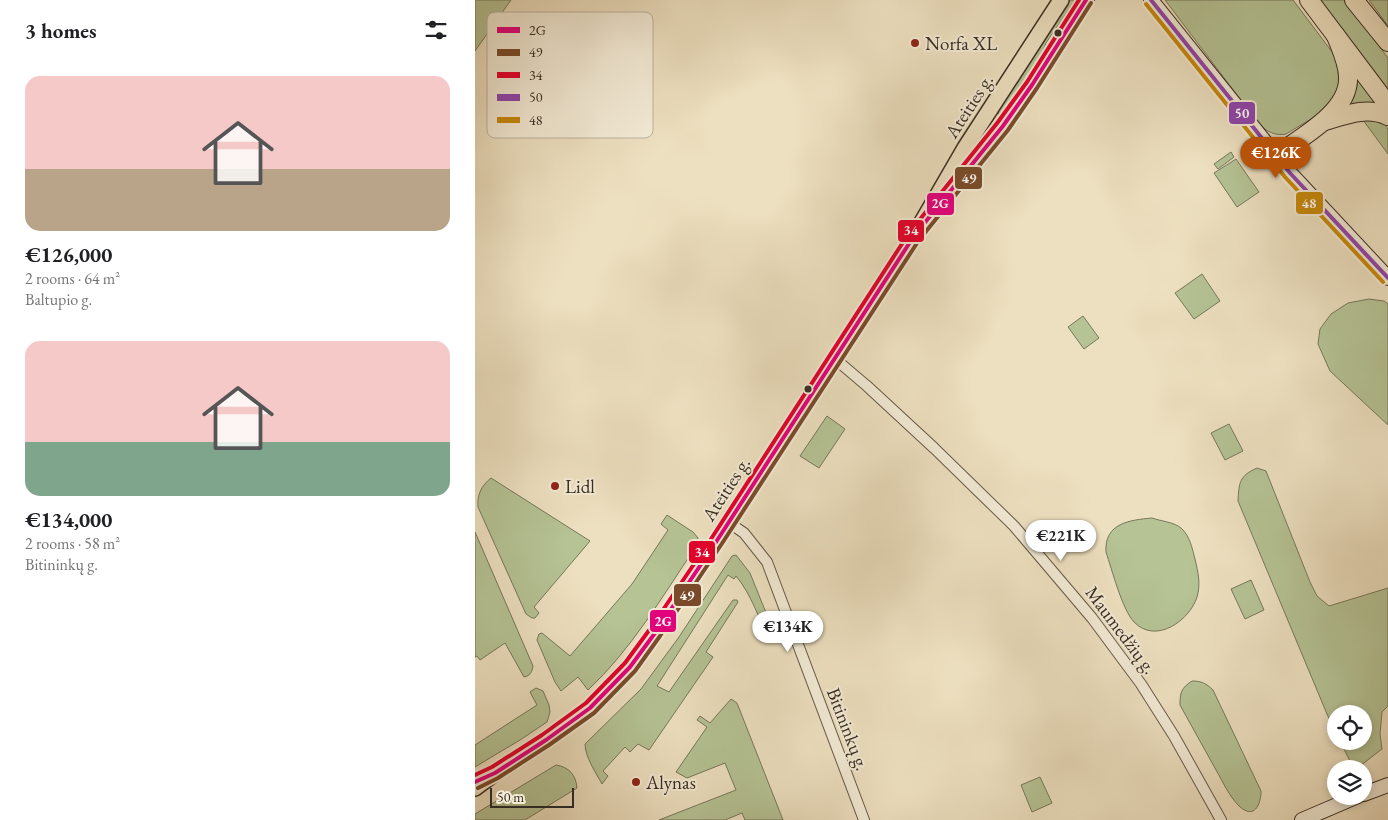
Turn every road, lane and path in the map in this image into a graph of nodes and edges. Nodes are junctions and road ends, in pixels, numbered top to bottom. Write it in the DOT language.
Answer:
graph roads {
  1 [pos="1061,0"];
  2 [pos="1086,0"];
  3 [pos="1151,0"];
  4 [pos="1309,0"];
  5 [pos="1355,0"];
  6 [pos="1365,0"];
  7 [pos="1337,36"];
  8 [pos="1388,41"];
  9 [pos="1388,105"];
  10 [pos="988,112"];
  11 [pos="1388,116"];
  12 [pos="1324,122"];
  13 [pos="1003,126"];
  14 [pos="1275,156"];
  15 [pos="914,236"];
  16 [pos="1388,278"];
  17 [pos="834,358"];
  18 [pos="728,522"];
  19 [pos="495,773"];
  20 [pos="475,782"];
  21 [pos="1388,785"];
  22 [pos="475,788"];
  23 [pos="1372,791"];
  24 [pos="1337,805"];
  25 [pos="864,820"];
  26 [pos="1221,820"];
  27 [pos="1302,820"];
  1 -- 10 [label="main road, Ateities g."];
  2 -- 13 [label="main road, Ateities g."];
  3 -- 14 [label="street"];
  4 -- 7 [label="highway"];
  5 -- 8 [label="highway"];
  6 -- 8 [label="highway"];
  7 -- 9 [label="highway"];
  7 -- 12 [label="highway"];
  10 -- 13 [label="main road"];
  10 -- 15 [label="main road, Ateities g."];
  11 -- 12 [label="highway"];
  12 -- 14 [label="highway"];
  13 -- 15 [label="main road, Ateities g."];
  14 -- 16 [label="street"];
  15 -- 17 [label="main road, Ateities g."];
  17 -- 18 [label="main road, Ateities g."];
  17 -- 26 [label="street, Maumedžių g."];
  18 -- 19 [label="main road, Ateities g."];
  18 -- 25 [label="street, Bitininkų g."];
  19 -- 20 [label="main road, Ateities g."];
  19 -- 22 [label="main road, Ateities g."];
  21 -- 23 [label="street"];
  24 -- 27 [label="street"];
}
